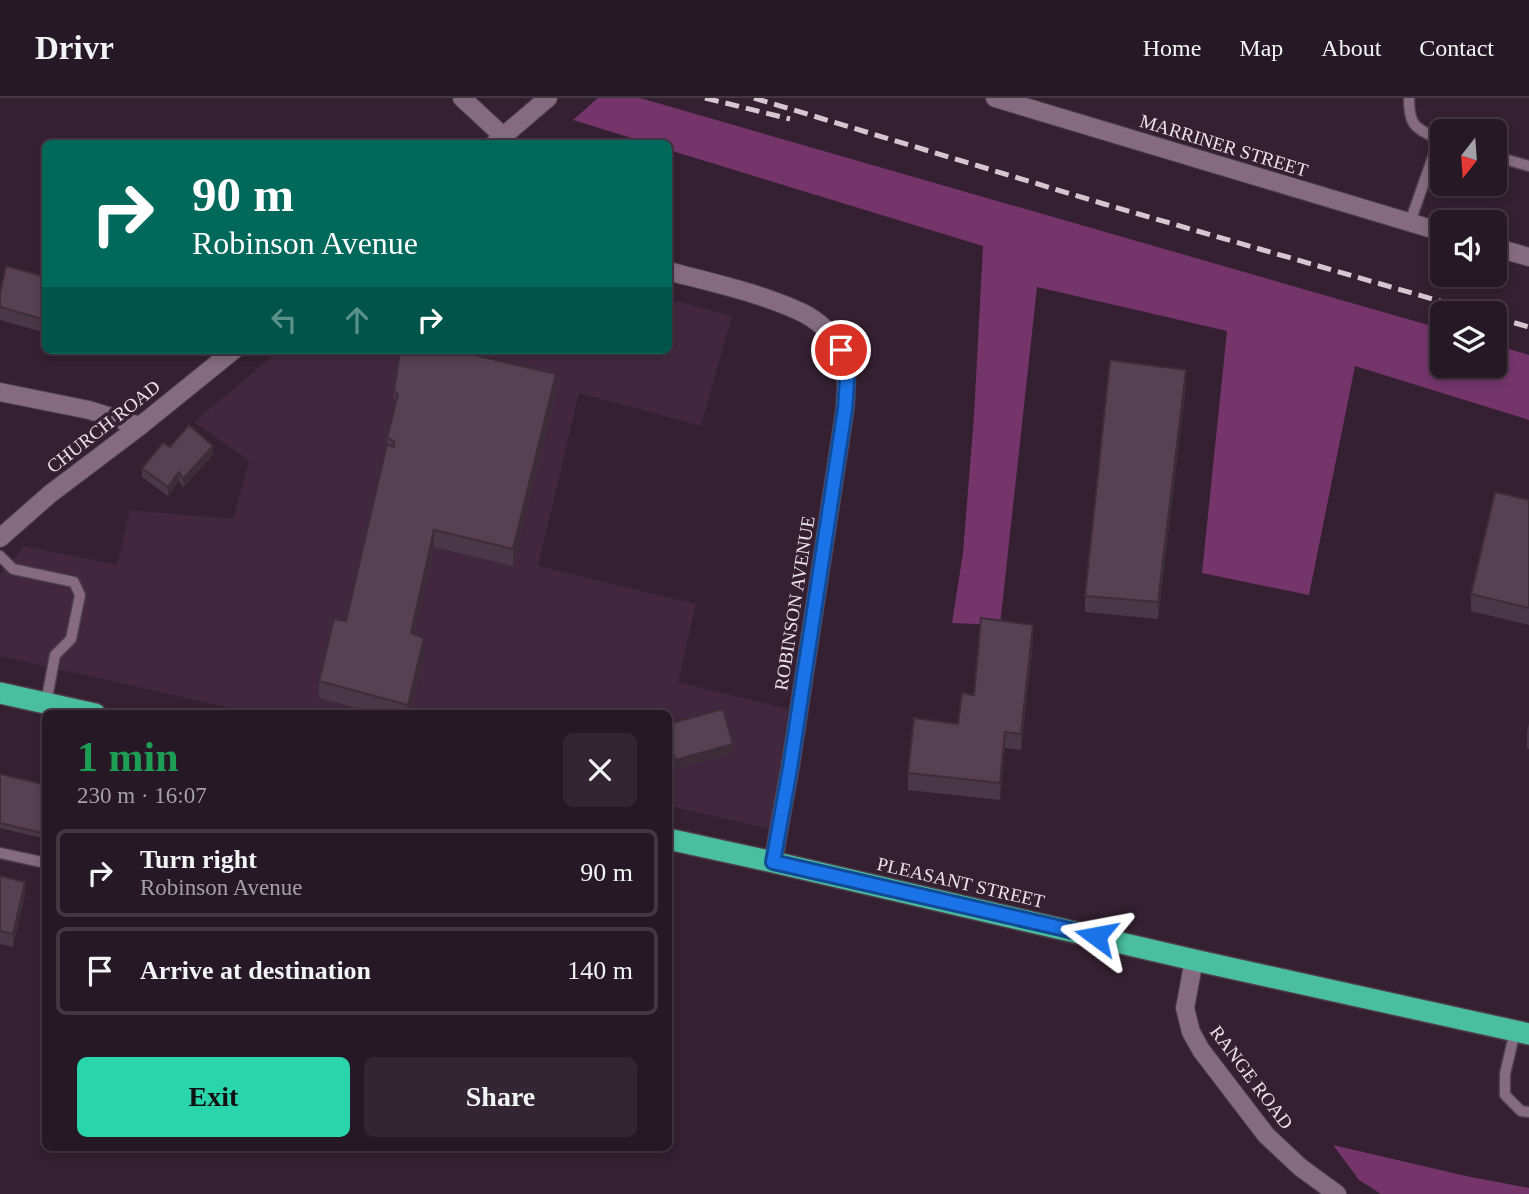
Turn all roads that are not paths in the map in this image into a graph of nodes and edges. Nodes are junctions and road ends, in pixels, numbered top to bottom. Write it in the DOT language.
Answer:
graph roads {
  1 [pos="462,98"];
  2 [pos="548,98"];
  3 [pos="995,98"];
  4 [pos="1409,98"];
  5 [pos="1430,135"];
  6 [pos="498,140"];
  7 [pos="1507,160"];
  8 [pos="1529,166"];
  9 [pos="1430,167"];
  10 [pos="1410,222"];
  11 [pos="1430,228"];
  12 [pos="1507,251"];
  13 [pos="1529,257"];
  14 [pos="672,272"];
  15 [pos="229,354"];
  16 [pos="0,392"];
  17 [pos="140,426"];
  18 [pos="0,538"];
  19 [pos="0,556"];
  20 [pos="0,693"];
  21 [pos="47,704"];
  22 [pos="76,710"];
  23 [pos="672,840"];
  24 [pos="0,853"];
  25 [pos="42,862"];
  26 [pos="773,862"];
  27 [pos="1194,960"];
  28 [pos="1522,1033"];
  29 [pos="1529,1112"];
  30 [pos="1338,1194"];
  1 -- 6 [label="street"];
  2 -- 6 [label="street"];
  3 -- 10 [label="street, MARRINER STREET"];
  4 -- 5 [label="lane"];
  7 -- 8 [label="lane"];
  9 -- 10 [label="lane"];
  10 -- 11 [label="street, MARRINER STREET"];
  12 -- 13 [label="street"];
  14 -- 26 [label="street, ROBINSON AVENUE"];
  15 -- 17 [label="street, CHURCH ROAD"];
  16 -- 17 [label="street"];
  17 -- 18 [label="street, CHURCH ROAD"];
  19 -- 21 [label="lane"];
  20 -- 21 [label="highway"];
  21 -- 22 [label="highway"];
  23 -- 26 [label="highway, PLEASANT STREET"];
  24 -- 25 [label="lane"];
  26 -- 27 [label="highway, PLEASANT STREET"];
  27 -- 28 [label="highway, PLEASANT STREET"];
  27 -- 30 [label="street, RANGE ROAD"];
  28 -- 29 [label="lane"];
}
